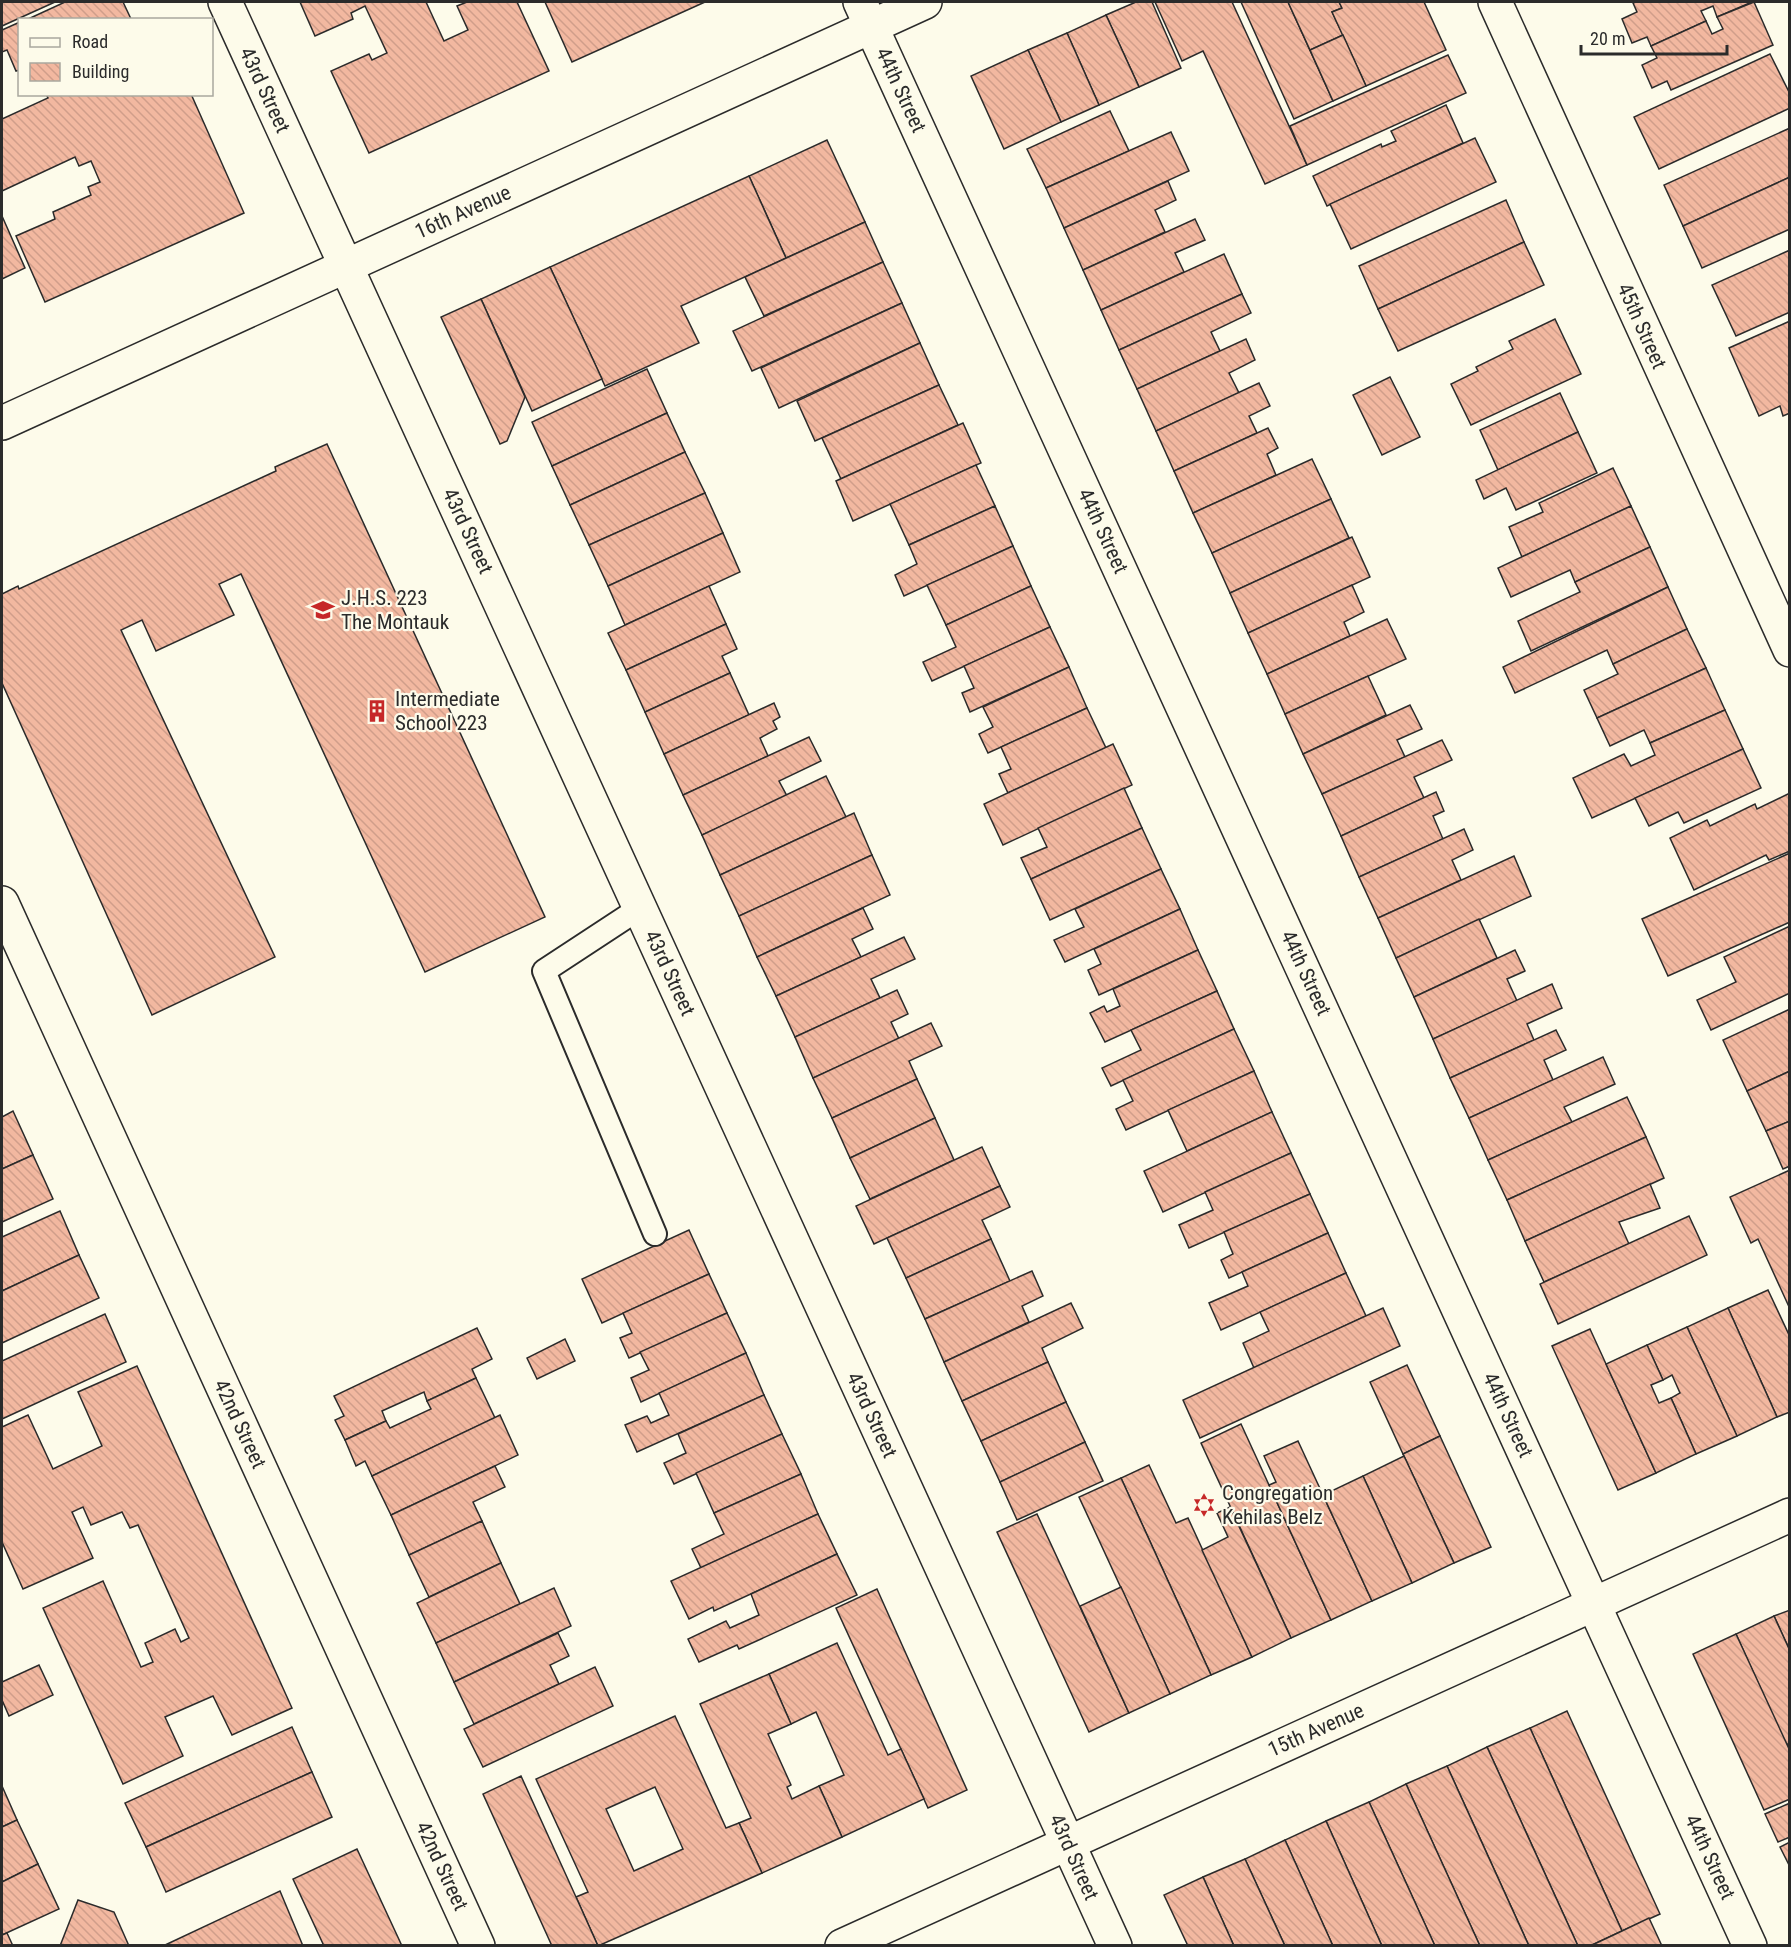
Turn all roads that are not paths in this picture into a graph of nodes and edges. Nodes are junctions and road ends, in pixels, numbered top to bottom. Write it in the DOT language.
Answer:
graph roads {
  1 [pos="225,2"];
  2 [pos="925,2"];
  3 [pos="1495,2"];
  4 [pos="866,14"];
  5 [pos="346,265"];
  6 [pos="2,423"];
  7 [pos="1790,650"];
  8 [pos="2,903"];
  9 [pos="640,908"];
  10 [pos="655,1233"];
  11 [pos="1790,1515"];
  12 [pos="1593,1603"];
  13 [pos="1068,1843"];
  14 [pos="478,1946"];
  15 [pos="842,1946"];
  16 [pos="1115,1946"];
  17 [pos="1750,1946"];
  1 -- 5 [label="street, 43rd Street"];
  2 -- 4 [label="street, 16th Avenue"];
  3 -- 7 [label="street, 45th Street"];
  4 -- 5 [label="street, 16th Avenue"];
  4 -- 12 [label="street, 44th Street"];
  5 -- 6 [label="street, 16th Avenue"];
  5 -- 9 [label="street, 43rd Street"];
  8 -- 14 [label="street, 42nd Street"];
  9 -- 10 [label="lane"];
  9 -- 13 [label="street, 43rd Street"];
  11 -- 12 [label="street, 15th Avenue"];
  12 -- 13 [label="street, 15th Avenue"];
  12 -- 17 [label="street, 44th Street"];
  13 -- 15 [label="street, 15th Avenue"];
  13 -- 16 [label="street, 43rd Street"];
}
